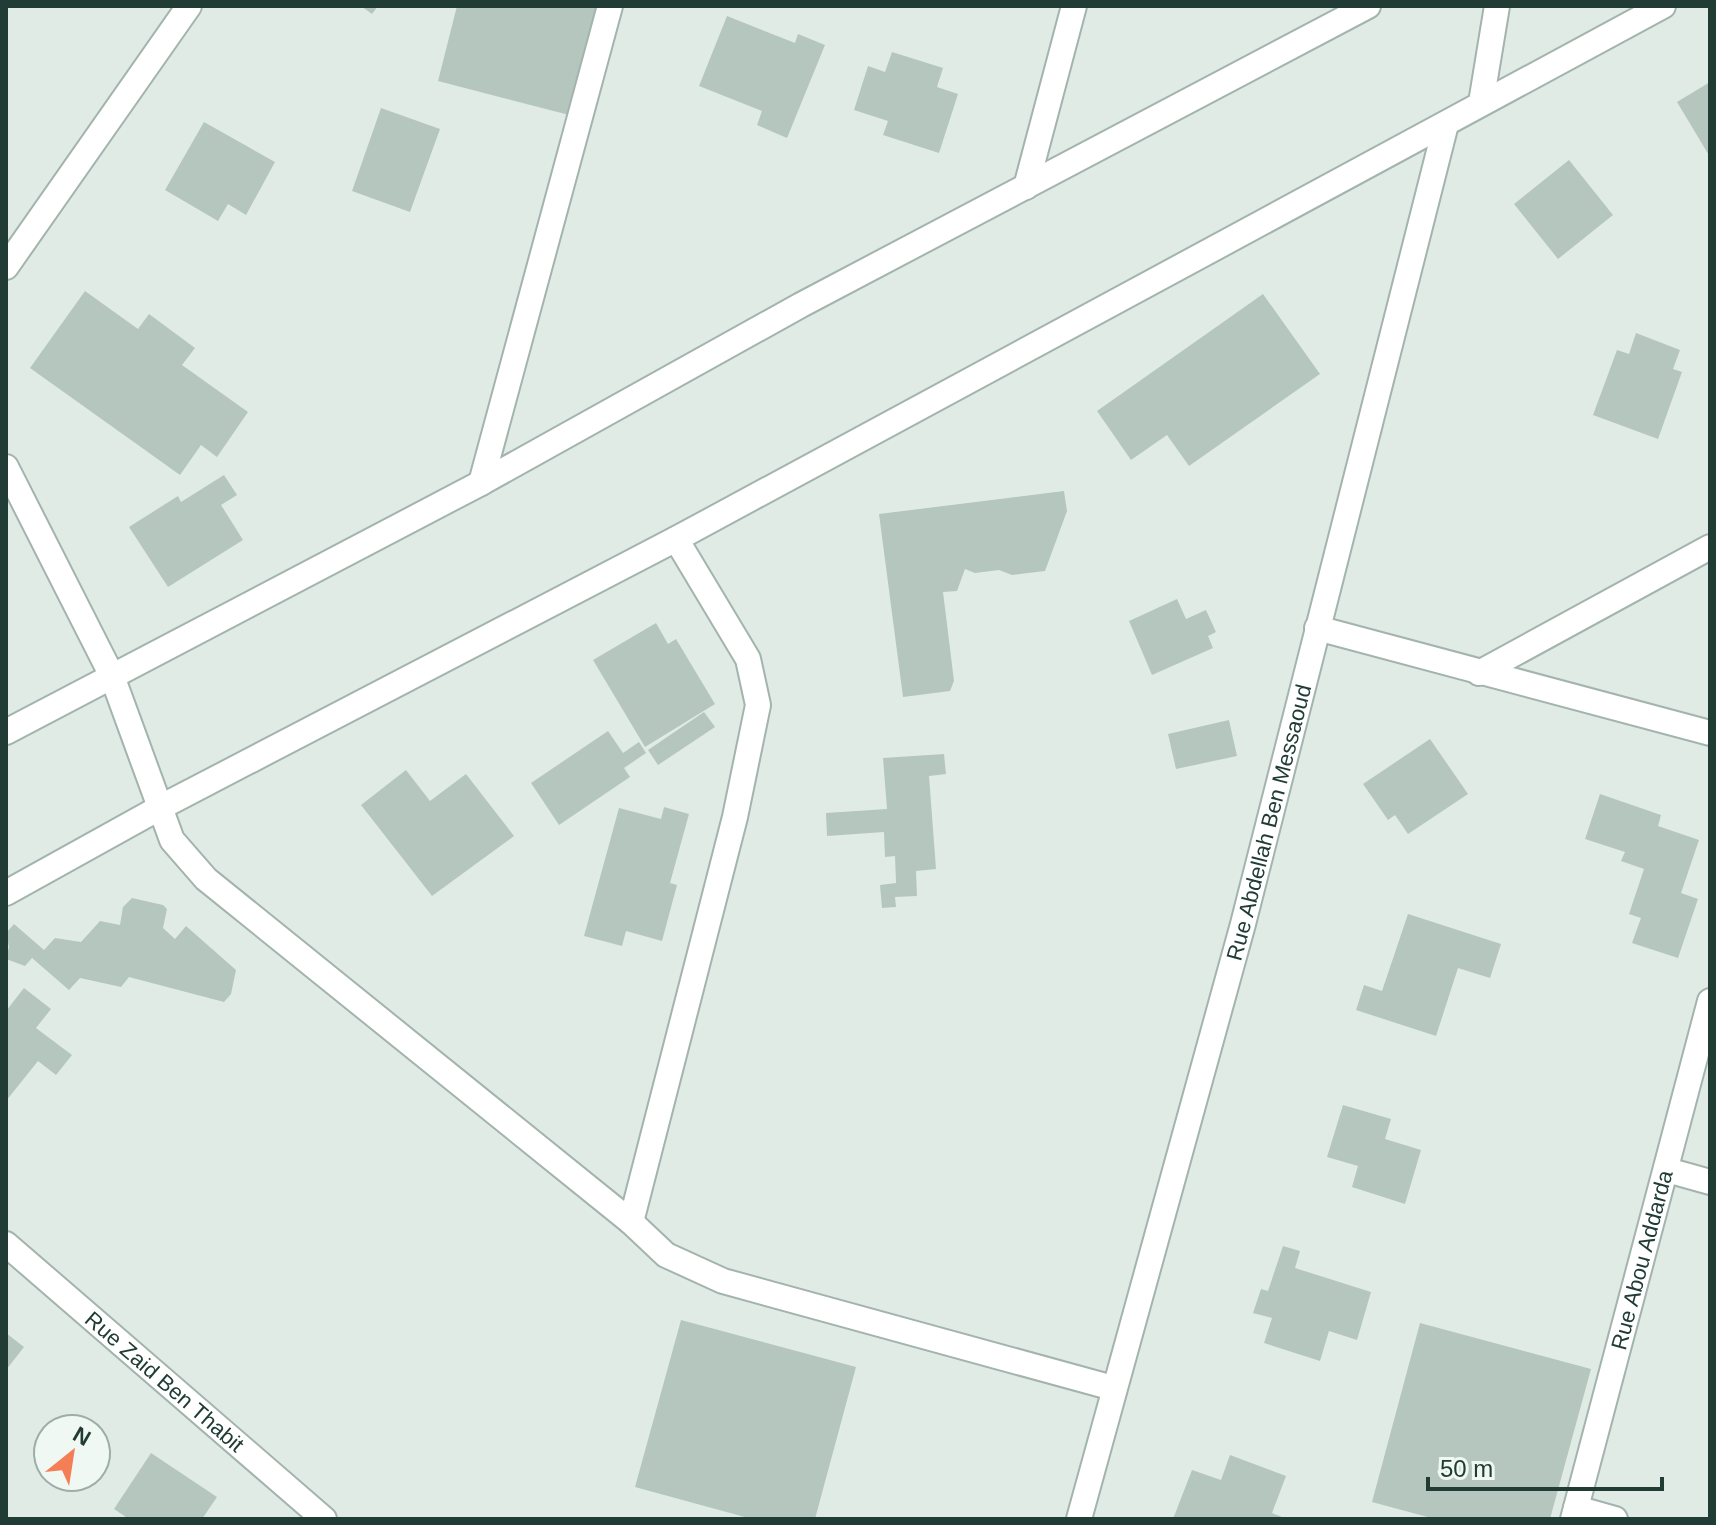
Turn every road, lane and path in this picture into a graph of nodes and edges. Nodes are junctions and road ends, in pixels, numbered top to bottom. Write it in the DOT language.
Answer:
graph roads {
  1 [pos="189,6"];
  2 [pos="610,6"];
  3 [pos="1074,6"];
  4 [pos="1368,6"];
  5 [pos="1497,6"];
  6 [pos="1663,6"];
  7 [pos="1481,103"];
  8 [pos="1446,124"];
  9 [pos="1026,187"];
  10 [pos="6,267"];
  11 [pos="6,467"];
  12 [pos="481,483"];
  13 [pos="676,539"];
  14 [pos="1710,547"];
  15 [pos="1317,628"];
  16 [pos="1479,673"];
  17 [pos="112,676"];
  18 [pos="6,732"];
  19 [pos="1710,733"];
  20 [pos="161,807"];
  21 [pos="6,893"];
  22 [pos="1710,1001"];
  23 [pos="1667,1170"];
  24 [pos="1710,1182"];
  25 [pos="631,1222"];
  26 [pos="6,1244"];
  27 [pos="1113,1388"];
  28 [pos="1574,1514"];
  29 [pos="324,1519"];
  30 [pos="1079,1519"];
  31 [pos="1615,1519"];
  1 -- 10 [label="street"];
  2 -- 12 [label="street"];
  3 -- 9 [label="street"];
  4 -- 9 [label="street"];
  5 -- 7 [label="street"];
  6 -- 7 [label="street"];
  7 -- 8 [label="street"];
  8 -- 13 [label="street"];
  8 -- 15 [label="street, Rue Abdellah Ben Messaoud"];
  9 -- 12 [label="street"];
  11 -- 17 [label="street"];
  12 -- 17 [label="street"];
  13 -- 20 [label="street"];
  13 -- 25 [label="street"];
  14 -- 16 [label="street"];
  15 -- 16 [label="street"];
  15 -- 27 [label="street, Rue Abdellah Ben Messaoud"];
  16 -- 19 [label="street"];
  17 -- 18 [label="street"];
  17 -- 20 [label="street"];
  20 -- 21 [label="street"];
  20 -- 25 [label="street"];
  22 -- 23 [label="street, Rue Abou Addarda"];
  23 -- 24 [label="street"];
  23 -- 28 [label="street, Rue Abou Addarda"];
  25 -- 27 [label="street"];
  26 -- 29 [label="street, Rue Zaid Ben Thabit"];
  27 -- 30 [label="street, Rue Abdellah Ben Messaoud"];
  28 -- 31 [label="street"];
}
